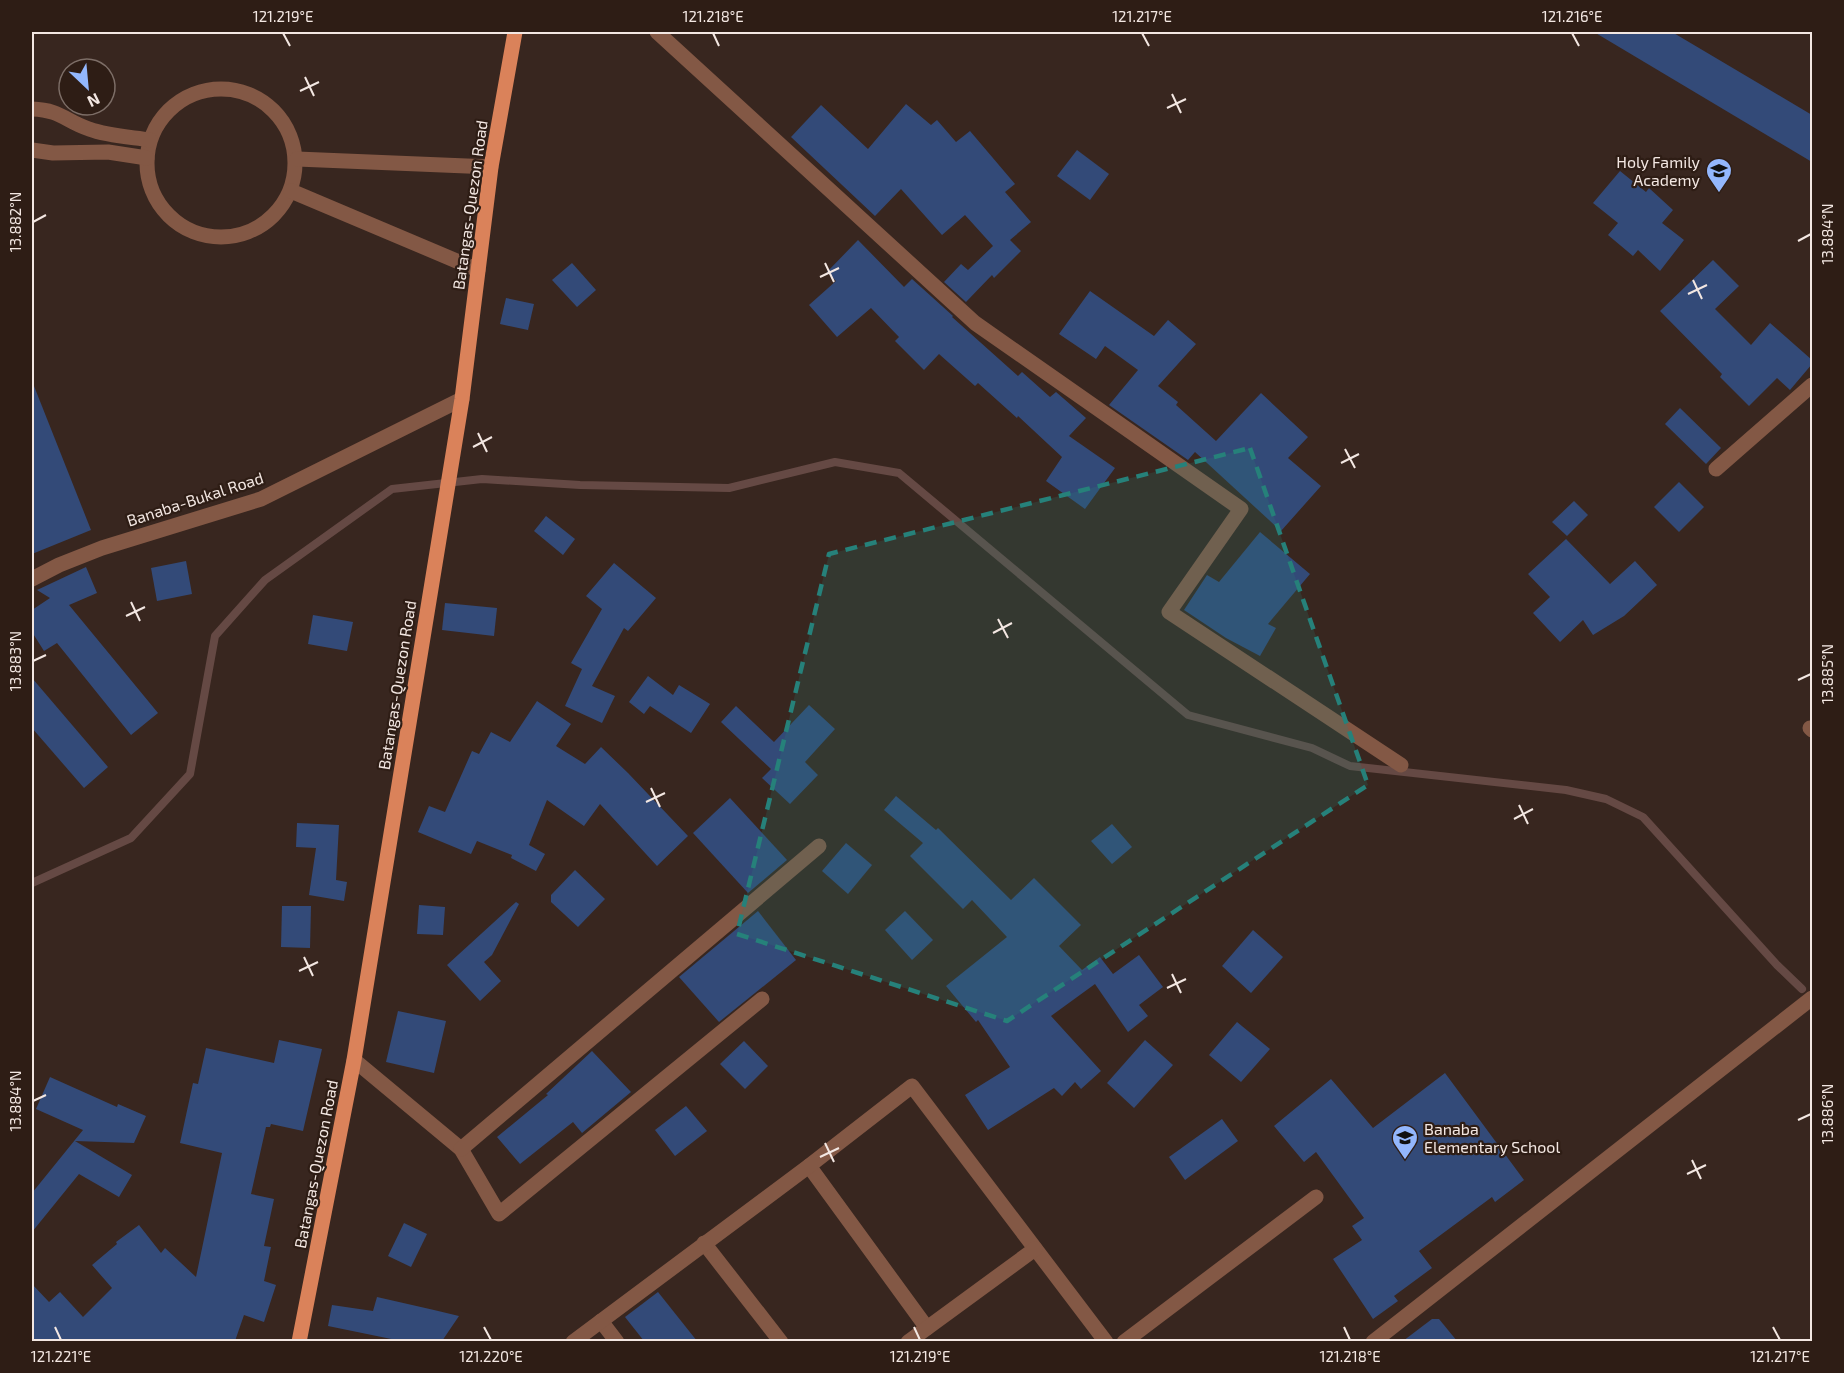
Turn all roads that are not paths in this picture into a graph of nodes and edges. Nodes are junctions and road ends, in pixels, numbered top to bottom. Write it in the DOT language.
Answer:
graph roads {
  1 [pos="515,32"];
  2 [pos="657,32"];
  3 [pos="32,109"];
  4 [pos="150,140"];
  5 [pos="32,150"];
  6 [pos="147,158"];
  7 [pos="297,159"];
  8 [pos="491,167"];
  9 [pos="291,191"];
  10 [pos="478,270"];
  11 [pos="1812,385"];
  12 [pos="462,399"];
  13 [pos="1716,469"];
  14 [pos="32,579"];
  15 [pos="1401,765"];
  16 [pos="819,846"];
  17 [pos="1812,998"];
  18 [pos="762,999"];
  19 [pos="354,1060"];
  20 [pos="461,1149"];
  21 [pos="809,1166"];
  22 [pos="1316,1197"];
  23 [pos="705,1243"];
  24 [pos="1035,1249"];
  25 [pos="601,1321"];
  26 [pos="927,1328"];
  27 [pos="299,1341"];
  28 [pos="573,1341"];
  29 [pos="617,1341"];
  30 [pos="781,1341"];
  31 [pos="908,1341"];
  32 [pos="1106,1341"];
  33 [pos="1124,1341"];
  34 [pos="1373,1341"];
  1 -- 8 [label="main road, Batangas-Quezon Road"];
  2 -- 15 [label="street"];
  3 -- 4 [label="street"];
  4 -- 6 [label="street"];
  4 -- 7 [label="street"];
  5 -- 6 [label="street"];
  6 -- 9 [label="street"];
  7 -- 8 [label="street"];
  7 -- 9 [label="street"];
  8 -- 10 [label="main road, Batangas-Quezon Road"];
  9 -- 10 [label="street"];
  10 -- 12 [label="main road, Batangas-Quezon Road"];
  11 -- 13 [label="street"];
  12 -- 14 [label="street, Banaba-Bukal Road"];
  12 -- 19 [label="main road, Batangas-Quezon Road"];
  16 -- 20 [label="street"];
  17 -- 34 [label="street"];
  18 -- 20 [label="street"];
  19 -- 20 [label="street"];
  19 -- 27 [label="main road, Batangas-Quezon Road"];
  21 -- 23 [label="street"];
  21 -- 24 [label="street"];
  21 -- 26 [label="street"];
  22 -- 33 [label="street"];
  23 -- 25 [label="street"];
  23 -- 30 [label="street"];
  24 -- 26 [label="street"];
  24 -- 32 [label="street"];
  25 -- 28 [label="street"];
  25 -- 29 [label="street"];
  26 -- 31 [label="street"];
}
